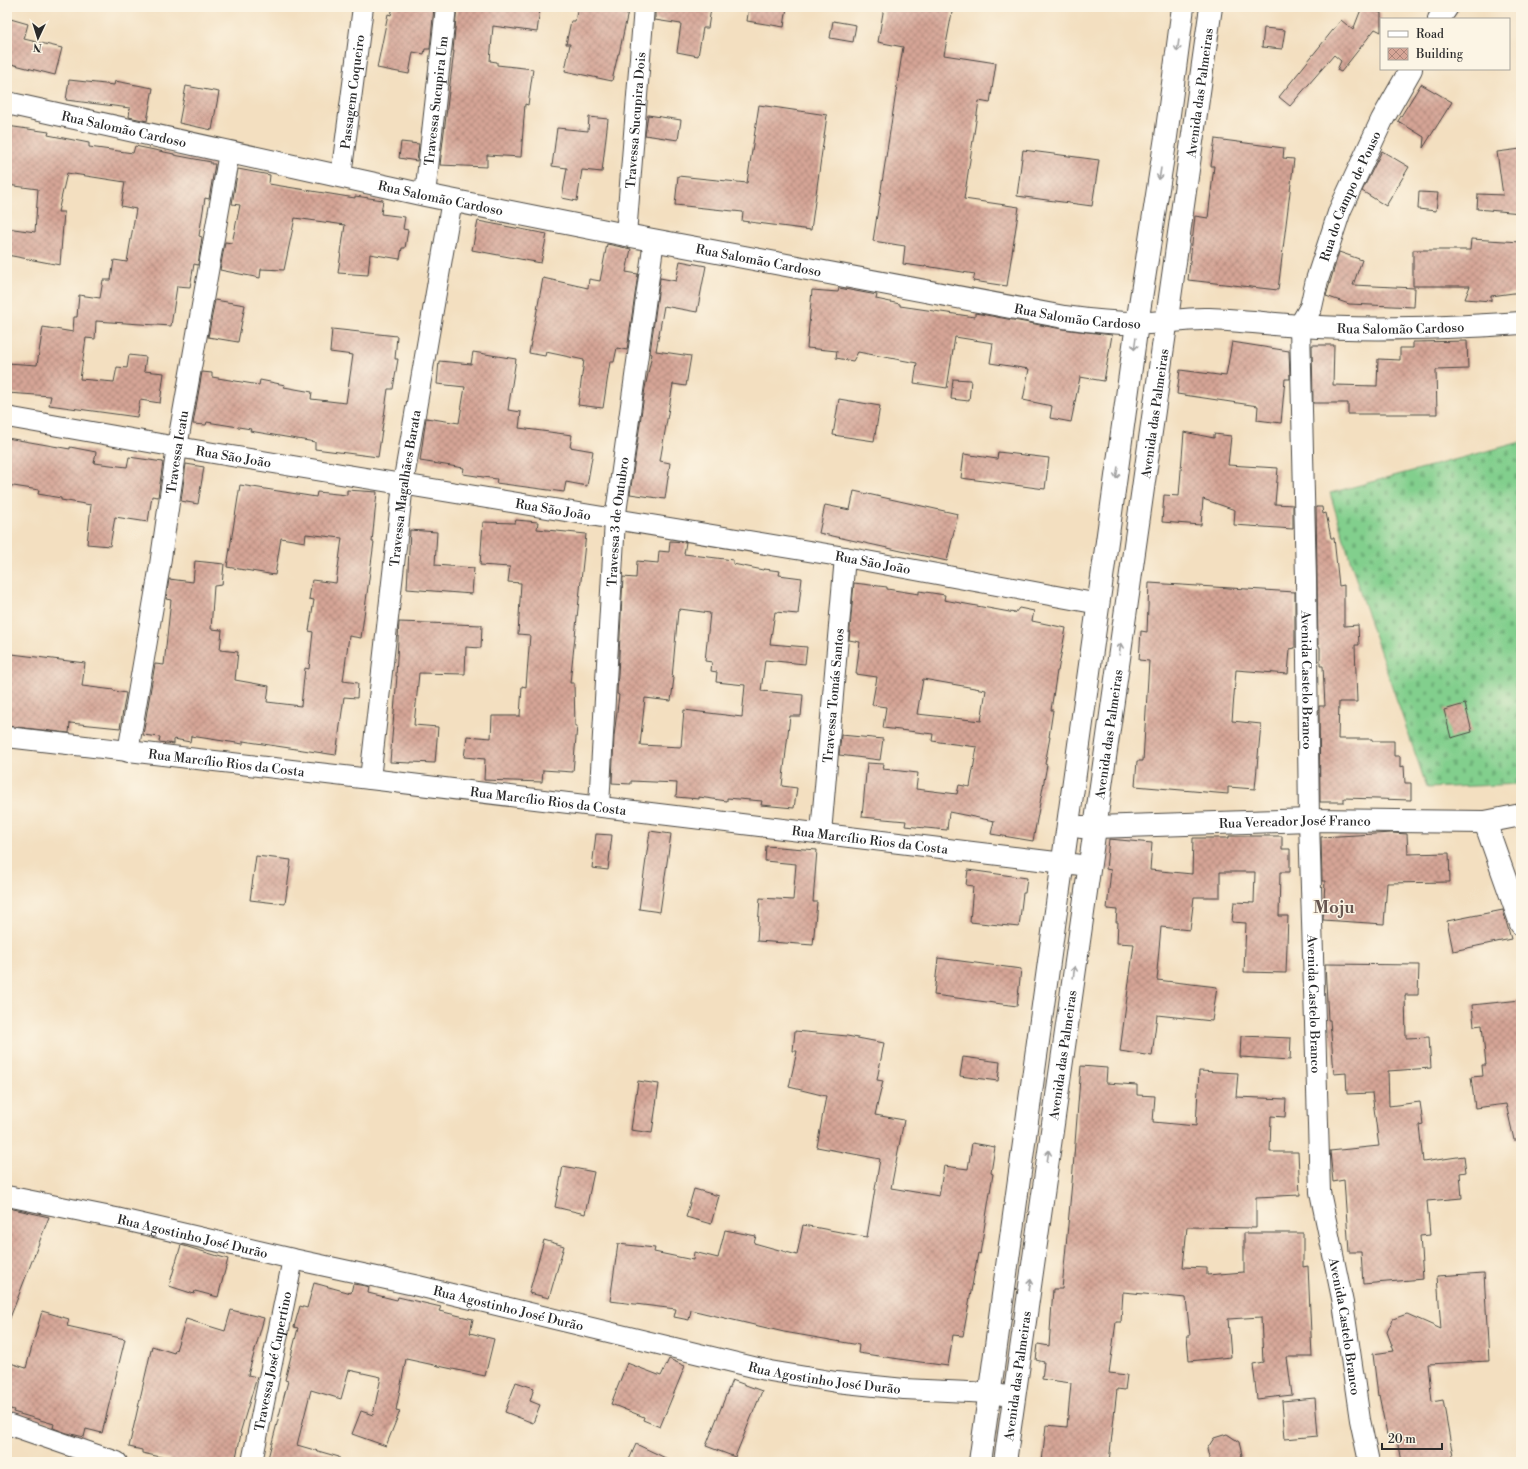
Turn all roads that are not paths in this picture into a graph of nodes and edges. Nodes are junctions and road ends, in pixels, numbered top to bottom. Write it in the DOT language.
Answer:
graph roads {
  1 [pos="363,7"];
  2 [pos="446,7"];
  3 [pos="644,7"];
  4 [pos="1183,7"];
  5 [pos="1211,7"];
  6 [pos="1447,7"];
  7 [pos="1441,18"];
  8 [pos="1410,70"];
  9 [pos="7,103"];
  10 [pos="229,153"];
  11 [pos="341,176"];
  12 [pos="425,195"];
  13 [pos="452,200"];
  14 [pos="626,234"];
  15 [pos="654,240"];
  16 [pos="1168,322"];
  17 [pos="1521,323"];
  18 [pos="1137,324"];
  19 [pos="1300,326"];
  20 [pos="7,417"];
  21 [pos="177,447"];
  22 [pos="403,484"];
  23 [pos="615,520"];
  24 [pos="845,557"];
  25 [pos="1098,604"];
  26 [pos="7,738"];
  27 [pos="128,752"];
  28 [pos="370,779"];
  29 [pos="599,806"];
  30 [pos="1521,815"];
  31 [pos="1309,820"];
  32 [pos="1485,822"];
  33 [pos="1067,826"];
  34 [pos="1094,828"];
  35 [pos="821,834"];
  36 [pos="1063,862"];
  37 [pos="1089,866"];
  38 [pos="1521,924"];
  39 [pos="7,1196"];
  40 [pos="293,1259"];
  41 [pos="990,1394"];
  42 [pos="1014,1396"];
  43 [pos="7,1424"];
  44 [pos="117,1462"];
  45 [pos="252,1462"];
  46 [pos="980,1462"];
  47 [pos="1005,1462"];
  48 [pos="1368,1462"];
  1 -- 11 [label="street, Passagem Coqueiro"];
  2 -- 12 [label="street, Travessa Sucupira Um"];
  3 -- 14 [label="street, Travessa Sucupira Dois"];
  4 -- 18 [label="main road, Avenida das Palmeiras, one-way"];
  5 -- 16 [label="main road, Avenida das Palmeiras"];
  6 -- 7 [label="main road"];
  8 -- 19 [label="main road, Rua do Campo de Pouso"];
  9 -- 10 [label="main road, Rua Salomão Cardoso"];
  10 -- 11 [label="main road, Rua Salomão Cardoso"];
  10 -- 21 [label="street, Travessa Icatu"];
  11 -- 12 [label="main road, Rua Salomão Cardoso"];
  12 -- 13 [label="main road, Rua Salomão Cardoso"];
  13 -- 14 [label="main road, Rua Salomão Cardoso"];
  13 -- 22 [label="street, Travessa Magalhães Barata"];
  14 -- 15 [label="main road, Rua Salomão Cardoso"];
  15 -- 18 [label="main road, Rua Salomão Cardoso"];
  15 -- 23 [label="street, Travessa 3 de Outubro"];
  16 -- 18 [label="main road, Rua Salomão Cardoso"];
  16 -- 19 [label="main road, Rua Salomão Cardoso"];
  34 -- 16 [label="main road, Avenida das Palmeiras, one-way"];
  17 -- 19 [label="main road, Rua Salomão Cardoso"];
  18 -- 25 [label="main road, Avenida das Palmeiras, one-way"];
  19 -- 31 [label="street, Avenida Castelo Branco"];
  20 -- 21 [label="street, Rua São João"];
  21 -- 22 [label="street, Rua São João"];
  21 -- 27 [label="street, Travessa Icatu"];
  22 -- 23 [label="street, Rua São João"];
  22 -- 28 [label="street, Travessa Magalhães Barata"];
  23 -- 24 [label="street, Rua São João"];
  23 -- 29 [label="street, Travessa 3 de Outubro"];
  24 -- 25 [label="street, Rua São João"];
  24 -- 35 [label="street, Travessa Tomás Santos"];
  25 -- 33 [label="main road, Avenida das Palmeiras"];
  26 -- 27 [label="street, Rua Marcílio Rios da Costa"];
  27 -- 28 [label="street, Rua Marcílio Rios da Costa"];
  28 -- 29 [label="street, Rua Marcílio Rios da Costa"];
  29 -- 35 [label="street, Rua Marcílio Rios da Costa"];
  30 -- 32 [label="main road, Rua Vereador José Franco"];
  31 -- 32 [label="main road, Rua Vereador José Franco"];
  31 -- 34 [label="main road, Rua Vereador José Franco"];
  31 -- 48 [label="street, Avenida Castelo Branco"];
  32 -- 38 [label="main road"];
  33 -- 34 [label="main road, Rua Vereador José Franco"];
  33 -- 36 [label="main road, Avenida das Palmeiras"];
  34 -- 37 [label="main road, Avenida das Palmeiras"];
  35 -- 36 [label="street, Rua Marcílio Rios da Costa"];
  36 -- 37 [label="street, Rua Marcílio Rios da Costa"];
  36 -- 41 [label="main road, Avenida das Palmeiras"];
  42 -- 37 [label="main road, Avenida das Palmeiras, one-way"];
  39 -- 40 [label="street, Rua Agostinho José Durão"];
  40 -- 41 [label="street, Rua Agostinho José Durão"];
  40 -- 45 [label="street, Travessa José Cupertino"];
  41 -- 42 [label="street, Rua Agostinho José Durão"];
  41 -- 46 [label="main road, Avenida das Palmeiras"];
  42 -- 47 [label="main road, Avenida das Palmeiras"];
  43 -- 44 [label="street"];
}
